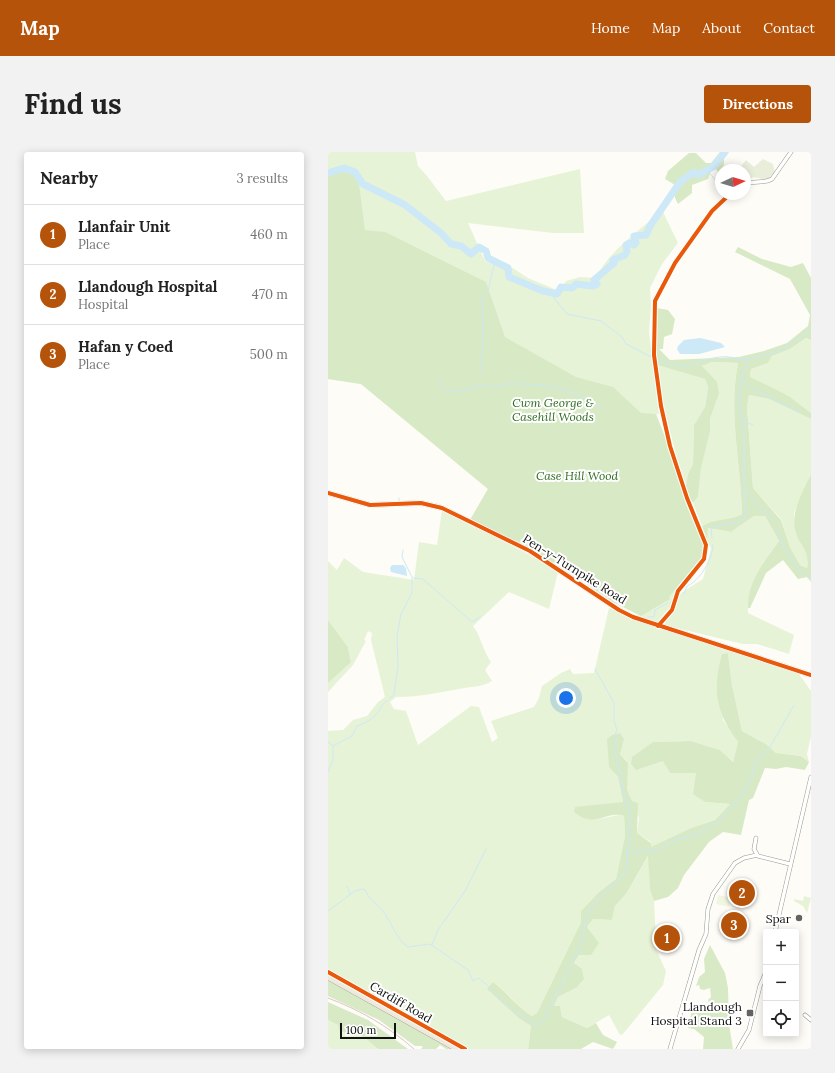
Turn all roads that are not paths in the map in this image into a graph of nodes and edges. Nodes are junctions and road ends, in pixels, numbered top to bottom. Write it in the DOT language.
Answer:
graph roads {
  1 [pos="791,152"];
  2 [pos="751,182"];
  3 [pos="724,200"];
  4 [pos="328,493"];
  5 [pos="658,626"];
  6 [pos="811,675"];
  7 [pos="811,777"];
  8 [pos="756,838"];
  9 [pos="757,855"];
  10 [pos="790,864"];
  11 [pos="776,929"];
  12 [pos="328,977"];
  13 [pos="763,979"];
  14 [pos="806,1015"];
  15 [pos="811,1020"];
  16 [pos="738,1048"];
  17 [pos="457,1049"];
  18 [pos="670,1049"];
  19 [pos="744,1049"];
  1 -- 2 [label="street"];
  3 -- 5 [label="street"];
  4 -- 5 [label="street, Pen-y-Turnpike Road"];
  5 -- 6 [label="street, Pen-y-Turnpike Road"];
  7 -- 10 [label="street"];
  8 -- 9 [label="street"];
  9 -- 10 [label="street"];
  9 -- 18 [label="street"];
  10 -- 11 [label="street"];
  12 -- 17 [label="main road, Cardiff Road"];
  13 -- 16 [label="street"];
  14 -- 15 [label="street"];
  16 -- 19 [label="street"];
}
